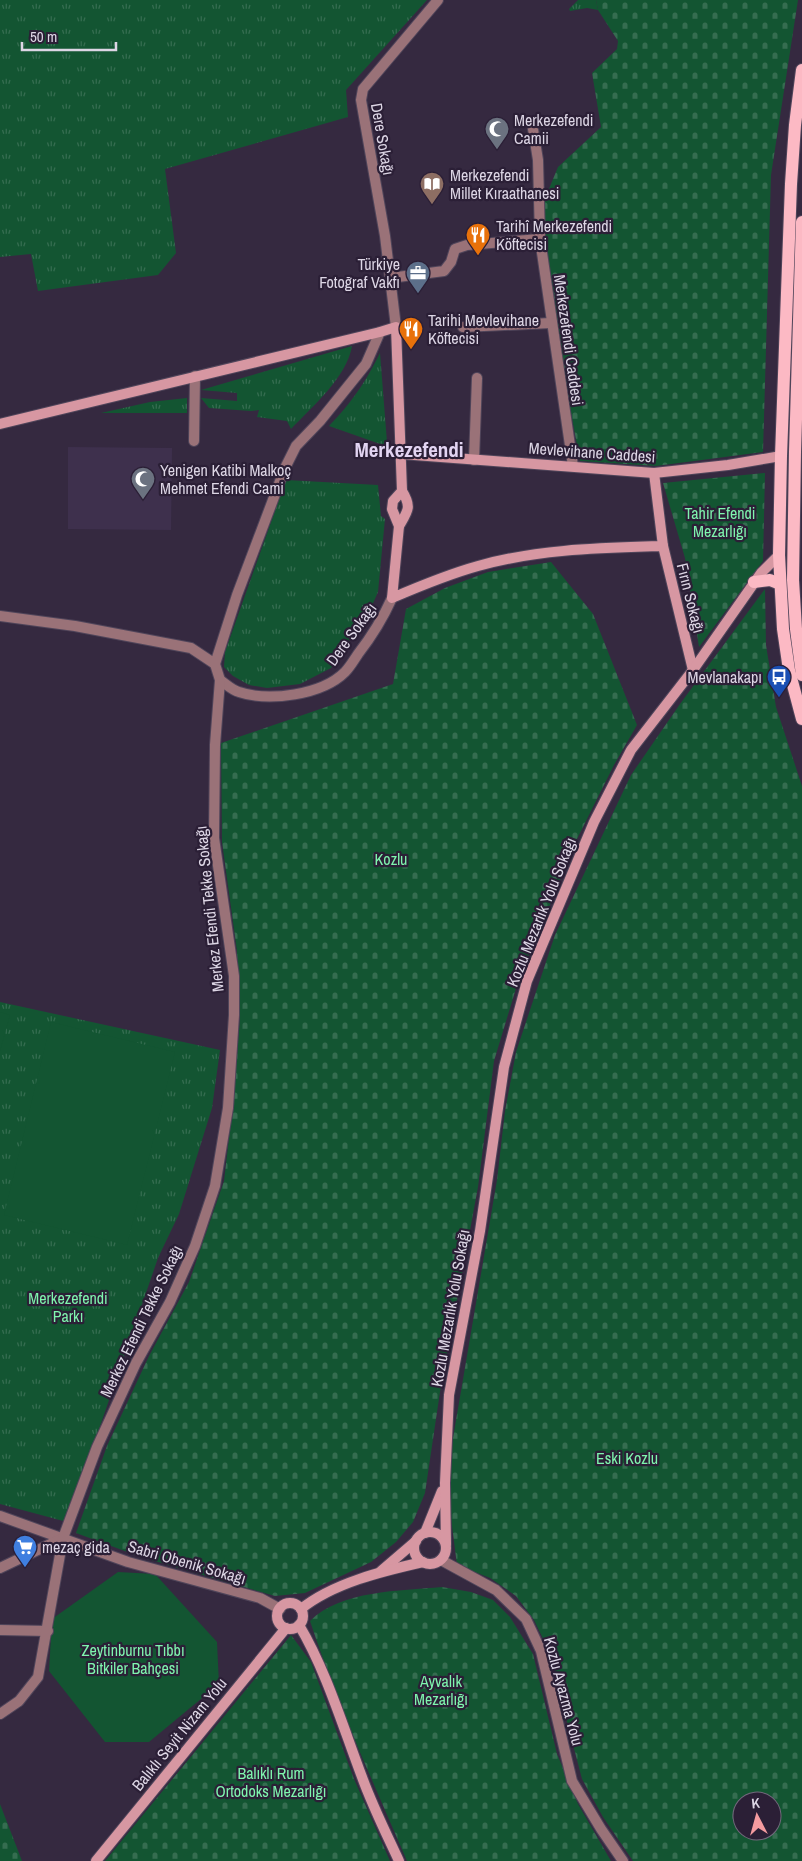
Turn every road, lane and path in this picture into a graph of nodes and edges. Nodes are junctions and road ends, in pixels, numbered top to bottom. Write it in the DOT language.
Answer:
graph roads {
  1 [pos="438,0"];
  2 [pos="802,70"];
  3 [pos="533,128"];
  4 [pos="802,222"];
  5 [pos="540,239"];
  6 [pos="390,278"];
  7 [pos="551,323"];
  8 [pos="396,327"];
  9 [pos="463,327"];
  10 [pos="380,332"];
  11 [pos="195,376"];
  12 [pos="477,378"];
  13 [pos="0,424"];
  14 [pos="194,441"];
  15 [pos="798,452"];
  16 [pos="401,454"];
  17 [pos="781,456"];
  18 [pos="474,460"];
  19 [pos="573,466"];
  20 [pos="654,473"];
  21 [pos="402,491"];
  22 [pos="399,526"];
  23 [pos="663,546"];
  24 [pos="794,546"];
  25 [pos="779,555"];
  26 [pos="754,582"];
  27 [pos="780,584"];
  28 [pos="392,598"];
  29 [pos="0,616"];
  30 [pos="215,664"];
  31 [pos="693,670"];
  32 [pos="802,675"];
  33 [pos="220,680"];
  34 [pos="802,719"];
  35 [pos="445,1483"];
  36 [pos="0,1516"];
  37 [pos="425,1533"];
  38 [pos="63,1538"];
  39 [pos="416,1540"];
  40 [pos="446,1544"];
  41 [pos="441,1560"];
  42 [pos="423,1562"];
  43 [pos="0,1568"];
  44 [pos="380,1572"];
  45 [pos="280,1609"];
  46 [pos="301,1609"];
  47 [pos="298,1625"];
  48 [pos="286,1628"];
  49 [pos="0,1630"];
  50 [pos="48,1631"];
  51 [pos="0,1714"];
  52 [pos="96,1861"];
  53 [pos="399,1861"];
  54 [pos="623,1861"];
  1 -- 6 [label="street, Dere Sokağı"];
  2 -- 17 [label="main road"];
  3 -- 5 [label="street, Merkezefendi Caddesi"];
  4 -- 15 [label="main road"];
  5 -- 6 [label="street"];
  5 -- 7 [label="street, Merkezefendi Caddesi"];
  6 -- 8 [label="street, Dere Sokağı"];
  7 -- 9 [label="street"];
  7 -- 19 [label="street, Merkezefendi Caddesi"];
  8 -- 10 [label="street"];
  8 -- 16 [label="street, Dere Sokağı"];
  10 -- 11 [label="street"];
  10 -- 30 [label="street"];
  11 -- 13 [label="street"];
  11 -- 14 [label="street"];
  12 -- 18 [label="street"];
  15 -- 17 [label="main road"];
  15 -- 24 [label="main road"];
  16 -- 18 [label="street, Mevlevihane Caddesi"];
  16 -- 21 [label="street, Dere Sokağı"];
  17 -- 20 [label="street, Mevlevihane Caddesi"];
  17 -- 25 [label="main road"];
  18 -- 19 [label="street, Mevlevihane Caddesi"];
  19 -- 20 [label="street, Mevlevihane Caddesi"];
  20 -- 23 [label="street, Fırın Sokağı"];
  21 -- 22 [label="street"];
  21 -- 22 [label="street, Dere Sokağı"];
  22 -- 28 [label="street, Dere Sokağı"];
  23 -- 28 [label="street"];
  23 -- 31 [label="street, Fırın Sokağı"];
  24 -- 25 [label="main road"];
  24 -- 32 [label="main road"];
  25 -- 26 [label="street, Kozlu Mezarlık Yolu Sokağı"];
  25 -- 27 [label="main road"];
  26 -- 27 [label="main road"];
  26 -- 31 [label="street, Kozlu Mezarlık Yolu Sokağı"];
  27 -- 34 [label="main road"];
  28 -- 33 [label="street, Dere Sokağı"];
  29 -- 30 [label="street"];
  30 -- 33 [label="street, Merkez Efendi Tekke Sokağı"];
  31 -- 35 [label="street, Kozlu Mezarlık Yolu Sokağı"];
  33 -- 38 [label="street, Merkez Efendi Tekke Sokağı"];
  35 -- 37 [label="street"];
  35 -- 40 [label="street, Kozlu Mezarlık Yolu Sokağı"];
  36 -- 38 [label="street, Sabri Obenik Sokağı"];
  37 -- 39 [label="street"];
  37 -- 40 [label="street"];
  38 -- 43 [label="street"];
  38 -- 45 [label="street, Sabri Obenik Sokağı"];
  38 -- 50 [label="street, Merkez Efendi Tekke Sokağı"];
  39 -- 42 [label="street"];
  39 -- 44 [label="street"];
  40 -- 41 [label="street"];
  41 -- 42 [label="street"];
  41 -- 54 [label="street, Kozlu Ayazma Yolu"];
  42 -- 44 [label="street"];
  44 -- 46 [label="street"];
  45 -- 46 [label="street"];
  45 -- 48 [label="street"];
  46 -- 47 [label="street"];
  47 -- 48 [label="street"];
  47 -- 53 [label="street"];
  48 -- 52 [label="street, Balıklı Seyit Nizam Yolu"];
  49 -- 50 [label="street"];
  50 -- 51 [label="street, Merkez Efendi Tekke Sokağı"];
}
